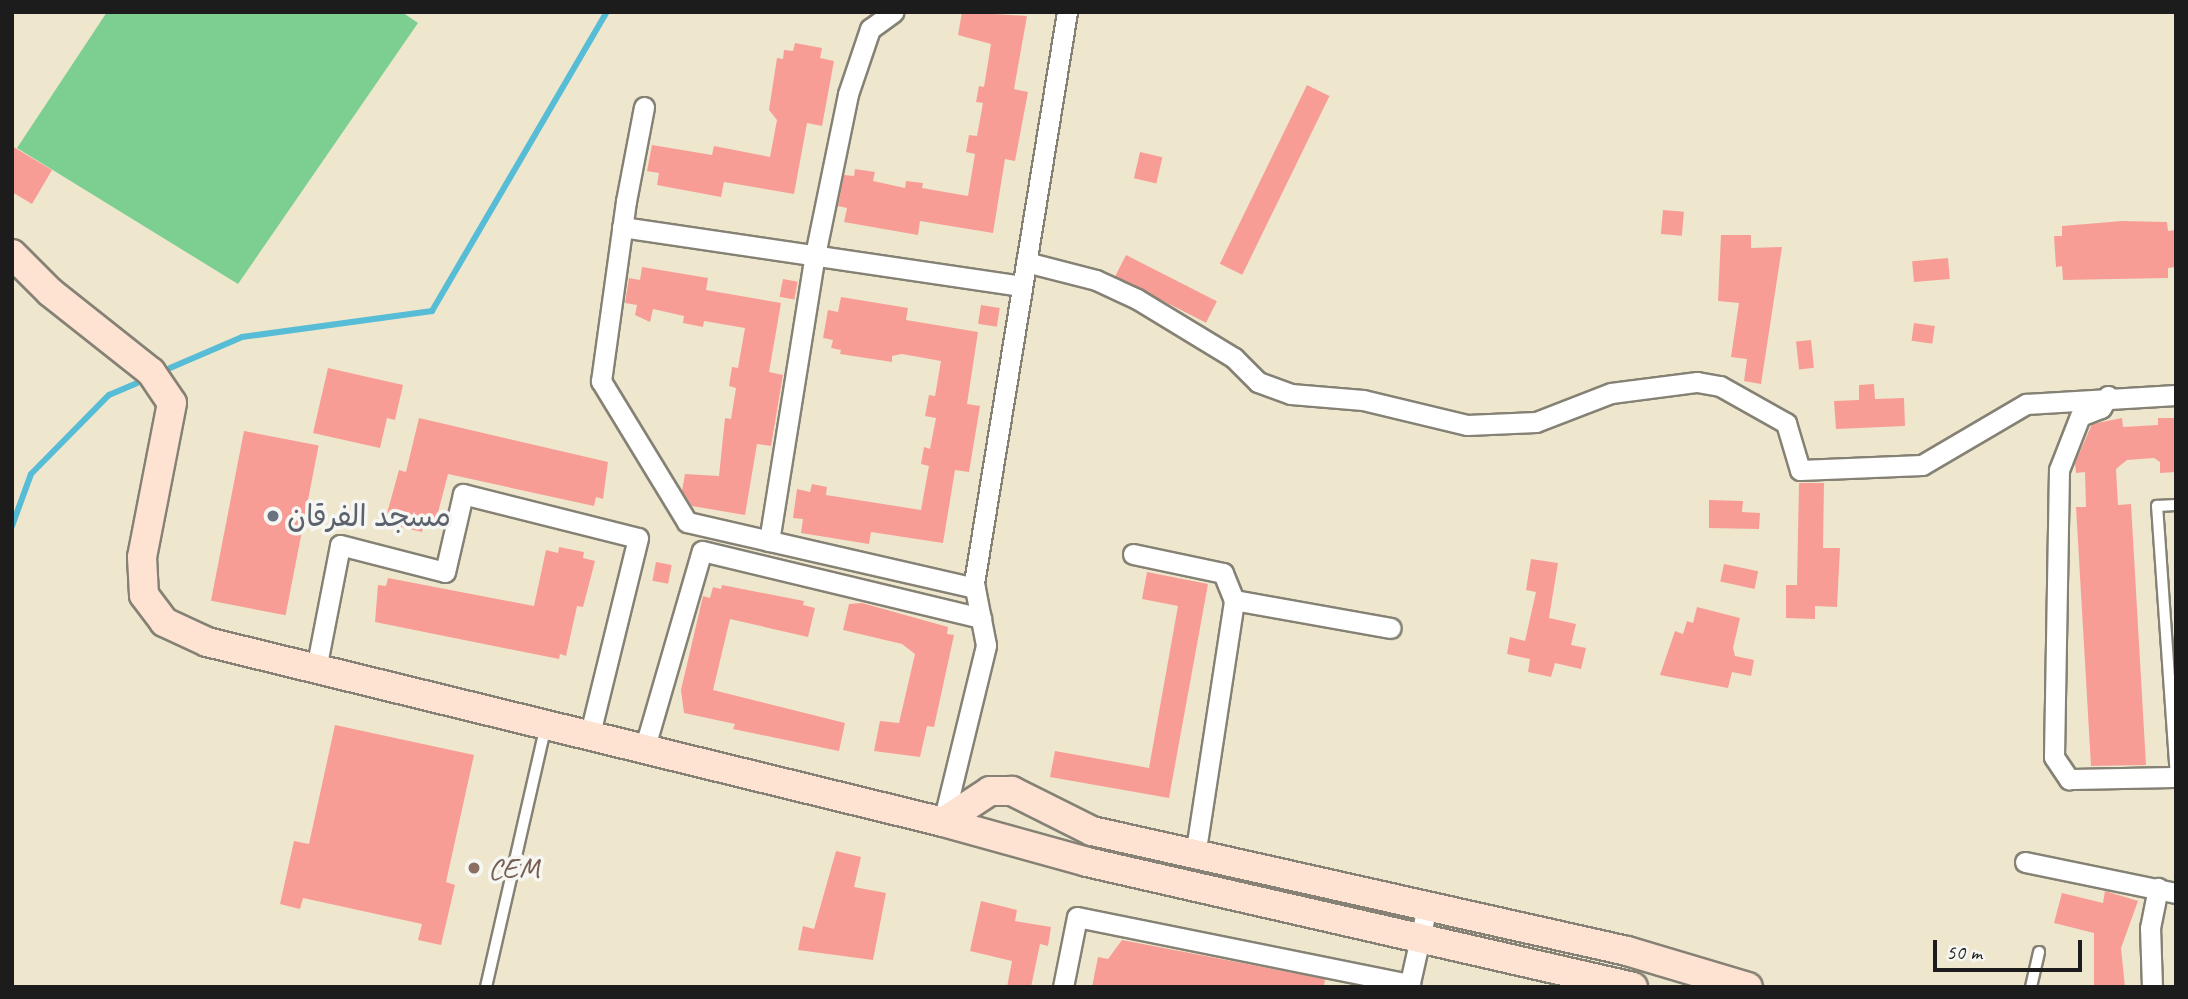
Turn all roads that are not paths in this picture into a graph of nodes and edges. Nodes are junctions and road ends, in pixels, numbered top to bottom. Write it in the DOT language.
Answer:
graph roads {
  1 [pos="893,12"];
  2 [pos="1067,12"];
  3 [pos="644,107"];
  4 [pos="622,227"];
  5 [pos="12,254"];
  6 [pos="815,255"];
  7 [pos="1026,262"];
  8 [pos="1022,286"];
  9 [pos="2176,395"];
  10 [pos="2108,396"];
  11 [pos="2176,505"];
  12 [pos="769,541"];
  13 [pos="1133,554"];
  14 [pos="975,588"];
  15 [pos="1234,600"];
  16 [pos="981,618"];
  17 [pos="1391,628"];
  18 [pos="316,669"];
  19 [pos="546,725"];
  20 [pos="589,737"];
  21 [pos="644,750"];
  22 [pos="2176,776"];
  23 [pos="943,822"];
  24 [pos="1195,856"];
  25 [pos="2025,862"];
  26 [pos="2167,891"];
  27 [pos="1427,907"];
  28 [pos="1420,939"];
  29 [pos="2039,952"];
  30 [pos="1409,985"];
  31 [pos="486,987"];
  32 [pos="1063,987"];
  33 [pos="1633,987"];
  34 [pos="1748,987"];
  35 [pos="2031,987"];
  36 [pos="2152,987"];
  1 -- 6 [label="street"];
  2 -- 7 [label="street"];
  3 -- 4 [label="street"];
  4 -- 6 [label="street"];
  4 -- 12 [label="street"];
  5 -- 18 [label="street"];
  6 -- 8 [label="street"];
  6 -- 12 [label="street"];
  7 -- 8 [label="street"];
  7 -- 10 [label="street"];
  8 -- 14 [label="street"];
  9 -- 10 [label="street"];
  10 -- 22 [label="street"];
  11 -- 22 [label="lane"];
  12 -- 14 [label="street"];
  13 -- 15 [label="street"];
  14 -- 16 [label="street"];
  15 -- 17 [label="street"];
  15 -- 24 [label="street"];
  16 -- 21 [label="street"];
  16 -- 23 [label="street"];
  18 -- 19 [label="street"];
  18 -- 20 [label="street"];
  19 -- 20 [label="street"];
  19 -- 31 [label="lane"];
  20 -- 21 [label="street"];
  21 -- 23 [label="street"];
  23 -- 24 [label="street"];
  23 -- 28 [label="street"];
  24 -- 27 [label="street"];
  25 -- 26 [label="street"];
  26 -- 36 [label="street"];
  27 -- 28 [label="street"];
  27 -- 34 [label="street"];
  28 -- 30 [label="street"];
  28 -- 33 [label="street"];
  29 -- 35 [label="lane"];
  30 -- 32 [label="street"];
}
